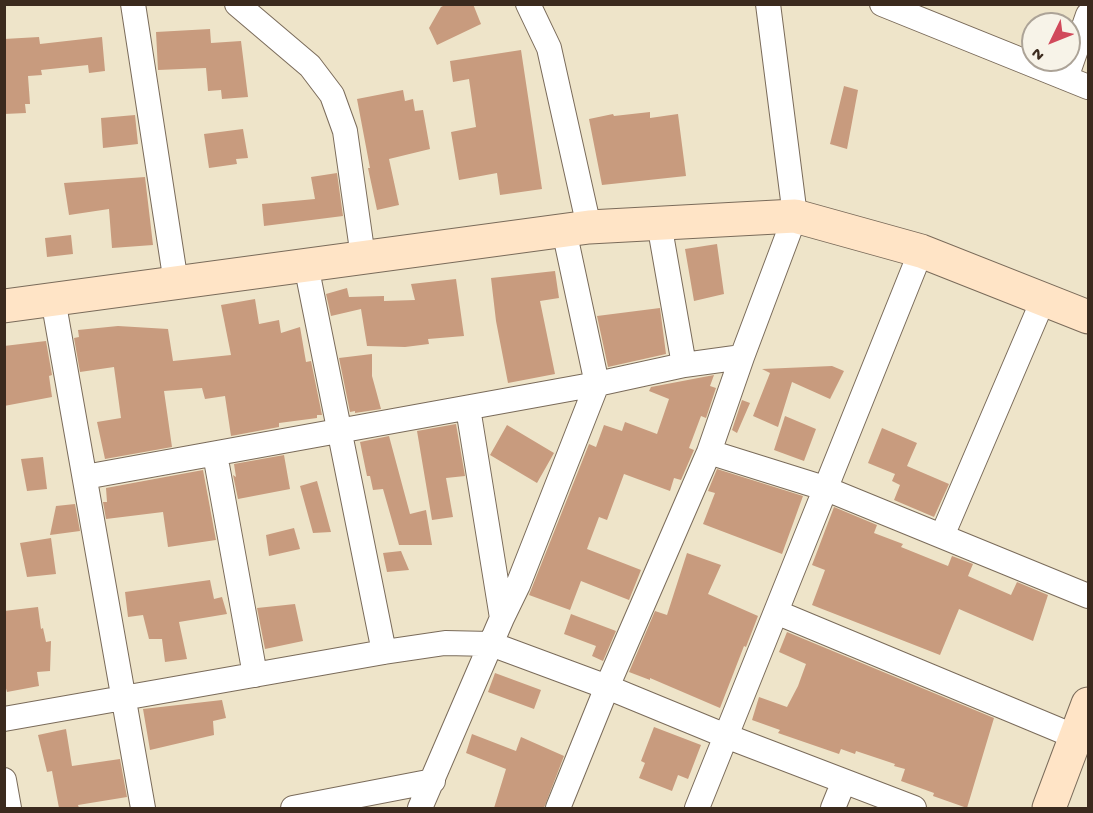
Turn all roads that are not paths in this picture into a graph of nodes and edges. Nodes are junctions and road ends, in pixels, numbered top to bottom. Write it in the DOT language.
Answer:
graph roads {
  1 [pos="133,4"];
  2 [pos="237,4"];
  3 [pos="528,4"];
  4 [pos="768,4"];
  5 [pos="882,4"];
  6 [pos="1089,15"];
  7 [pos="1065,78"];
  8 [pos="1089,87"];
  9 [pos="795,216"];
  10 [pos="659,223"];
  11 [pos="577,228"];
  12 [pos="921,252"];
  13 [pos="363,257"];
  14 [pos="306,265"];
  15 [pos="176,283"];
  16 [pos="53,299"];
  17 [pos="1043,300"];
  18 [pos="4,306"];
  19 [pos="1089,317"];
  20 [pos="742,357"];
  21 [pos="684,364"];
  22 [pos="597,384"];
  23 [pos="468,408"];
  24 [pos="339,431"];
  25 [pos="709,452"];
  26 [pos="215,454"];
  27 [pos="85,477"];
  28 [pos="825,488"];
  29 [pos="942,536"];
  30 [pos="1089,596"];
  31 [pos="776,612"];
  32 [pos="502,618"];
  33 [pos="491,644"];
  34 [pos="384,652"];
  35 [pos="255,675"];
  36 [pos="607,687"];
  37 [pos="124,698"];
  38 [pos="1085,717"];
  39 [pos="4,719"];
  40 [pos="726,736"];
  41 [pos="4,780"];
  42 [pos="433,781"];
  43 [pos="844,781"];
  44 [pos="9,808"];
  45 [pos="143,808"];
  46 [pos="293,808"];
  47 [pos="420,808"];
  48 [pos="558,808"];
  49 [pos="697,808"];
  50 [pos="833,808"];
  51 [pos="914,808"];
  52 [pos="1049,808"];
  1 -- 15 [label="street"];
  2 -- 13 [label="street"];
  3 -- 11 [label="street"];
  4 -- 9 [label="street"];
  5 -- 7 [label="street"];
  6 -- 7 [label="street"];
  7 -- 8 [label="street"];
  9 -- 10 [label="street"];
  9 -- 12 [label="street"];
  9 -- 20 [label="street"];
  10 -- 11 [label="street"];
  10 -- 21 [label="street"];
  11 -- 13 [label="street"];
  11 -- 22 [label="street"];
  12 -- 17 [label="street"];
  12 -- 28 [label="street"];
  13 -- 14 [label="street"];
  14 -- 15 [label="street"];
  14 -- 24 [label="street"];
  15 -- 16 [label="street"];
  16 -- 18 [label="street"];
  16 -- 27 [label="street"];
  17 -- 19 [label="street"];
  17 -- 29 [label="street"];
  20 -- 21 [label="street"];
  20 -- 25 [label="street"];
  21 -- 22 [label="street"];
  22 -- 23 [label="street"];
  22 -- 32 [label="street"];
  23 -- 24 [label="street"];
  23 -- 32 [label="street"];
  24 -- 26 [label="street"];
  24 -- 34 [label="street"];
  25 -- 28 [label="street"];
  25 -- 36 [label="street"];
  26 -- 27 [label="street"];
  26 -- 35 [label="street"];
  27 -- 37 [label="street"];
  28 -- 29 [label="street"];
  28 -- 31 [label="street"];
  29 -- 30 [label="street"];
  31 -- 38 [label="street"];
  31 -- 40 [label="street"];
  32 -- 33 [label="street"];
  33 -- 34 [label="street"];
  33 -- 36 [label="street"];
  33 -- 42 [label="street"];
  34 -- 35 [label="street"];
  35 -- 37 [label="street"];
  36 -- 40 [label="street"];
  36 -- 48 [label="street"];
  37 -- 39 [label="street"];
  37 -- 45 [label="street"];
  38 -- 52 [label="street"];
  40 -- 43 [label="street"];
  40 -- 49 [label="street"];
  41 -- 44 [label="street"];
  42 -- 46 [label="street"];
  42 -- 47 [label="street"];
  43 -- 50 [label="street"];
  43 -- 51 [label="street"];
}
